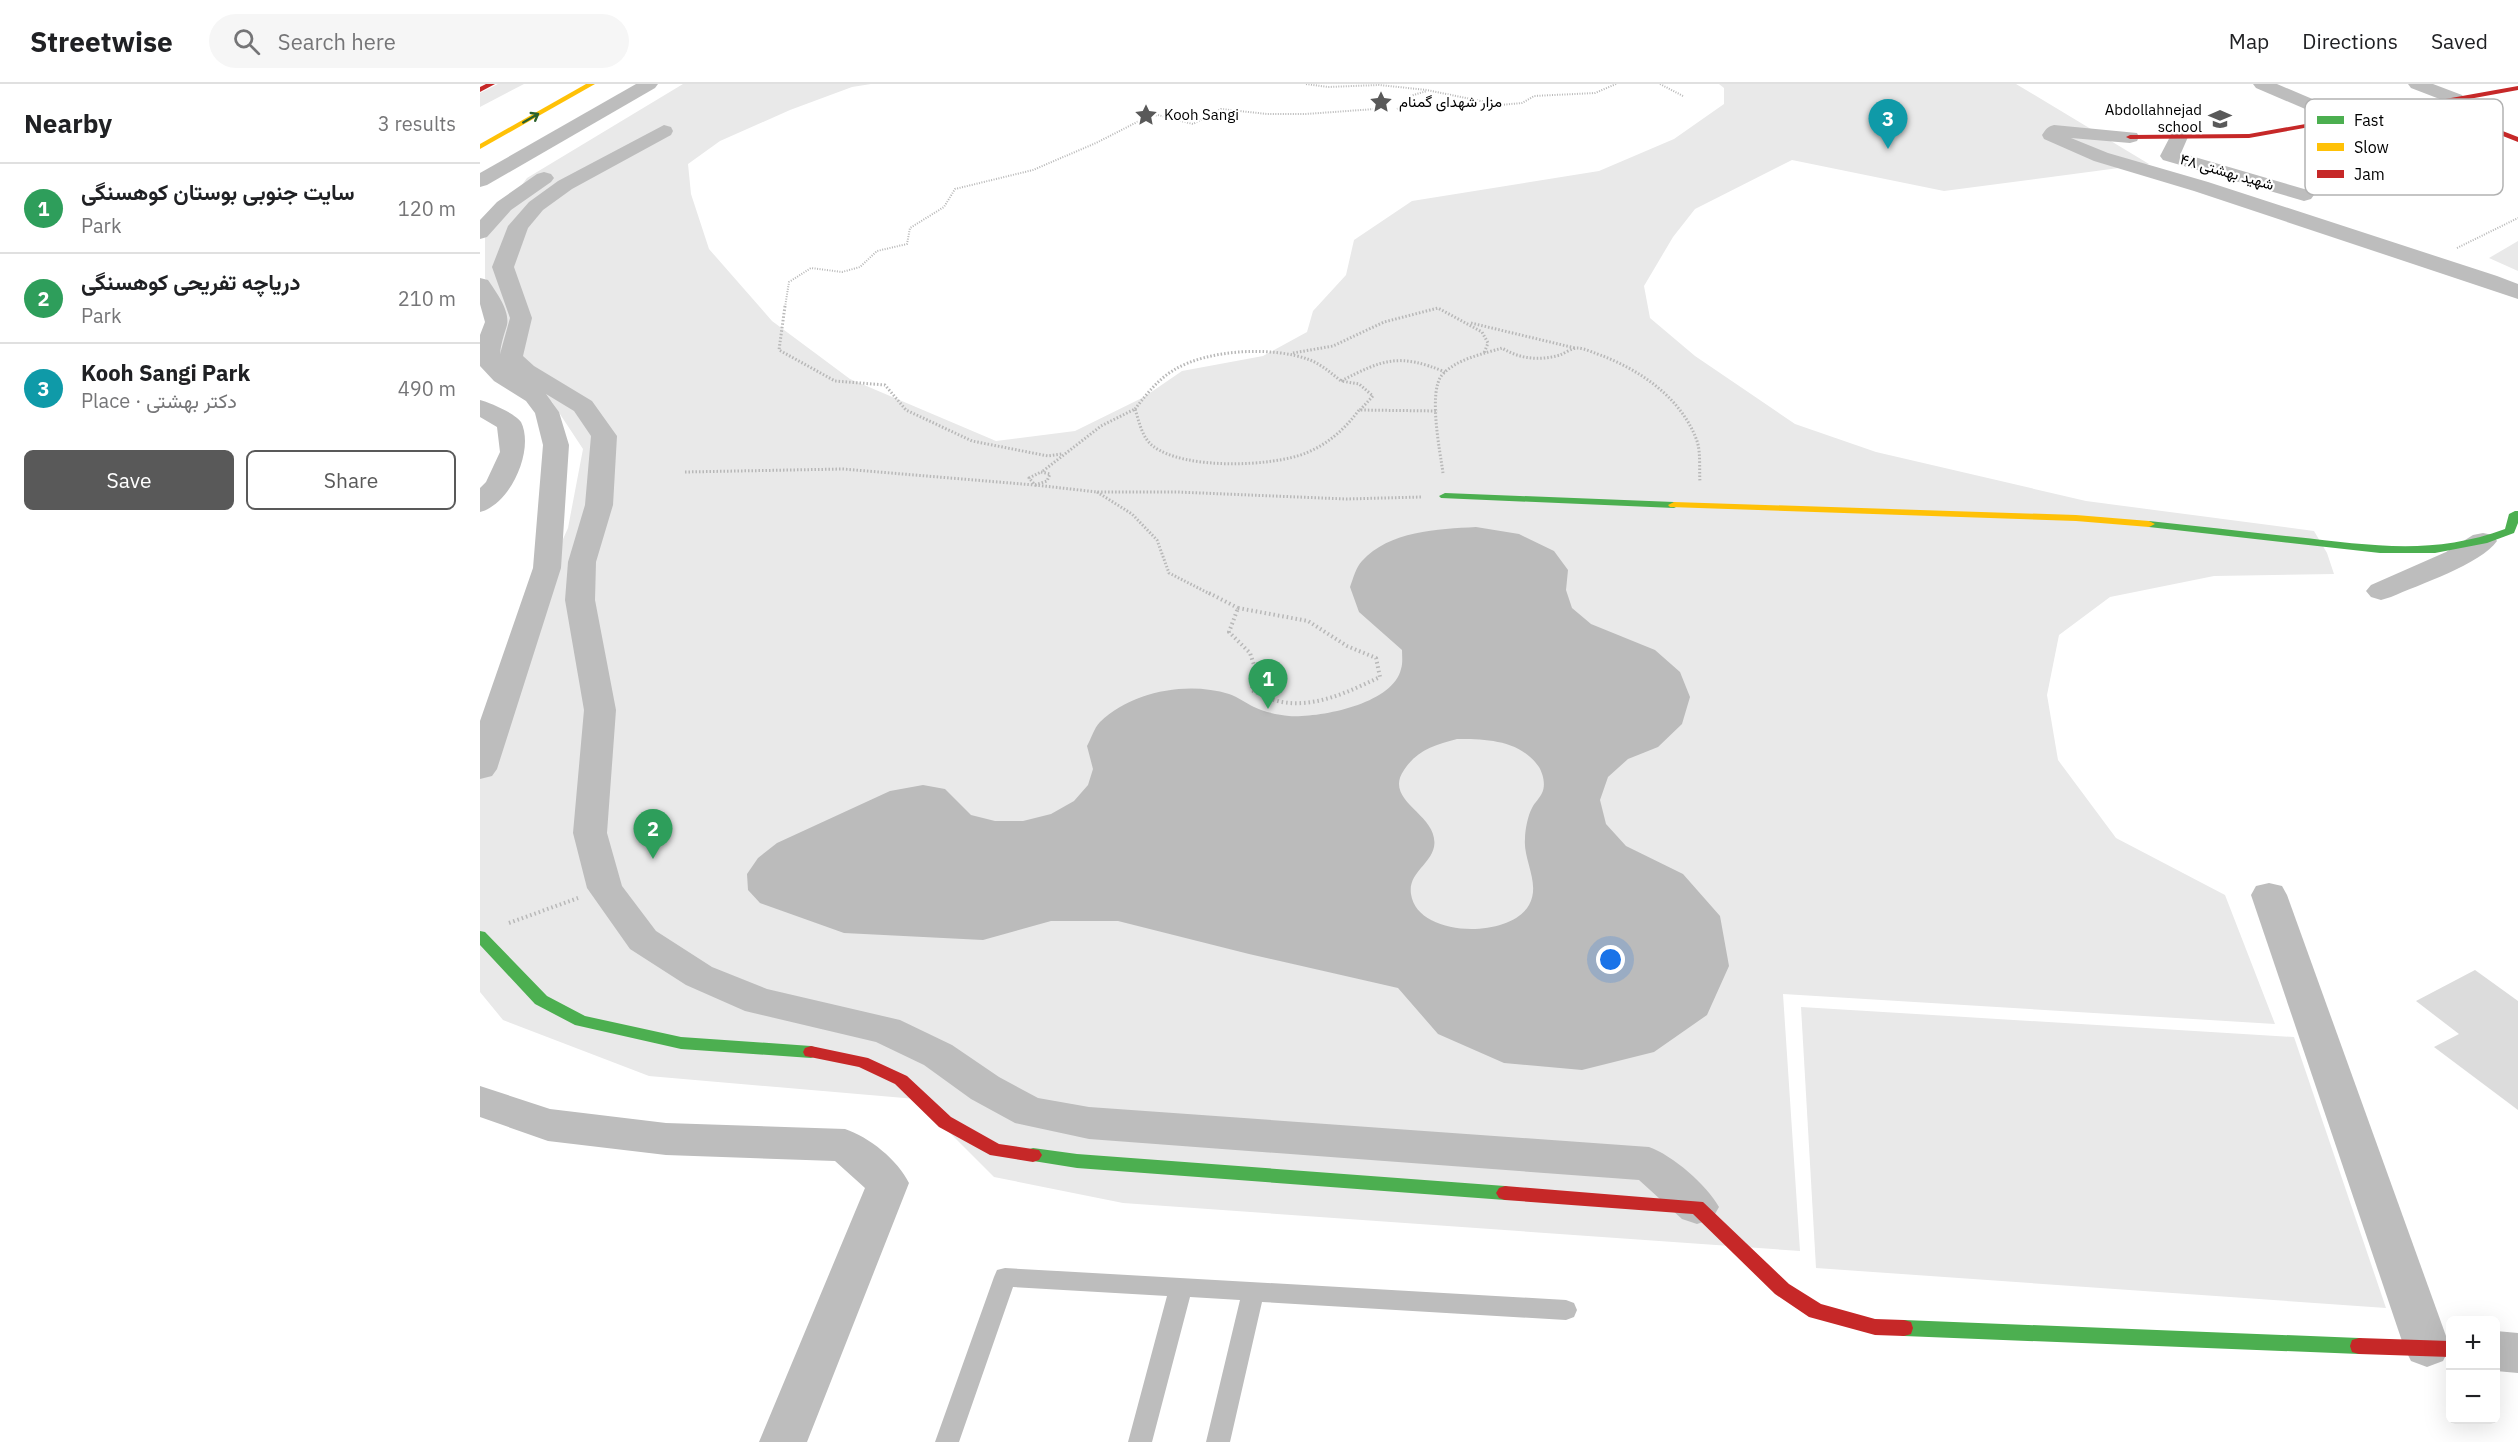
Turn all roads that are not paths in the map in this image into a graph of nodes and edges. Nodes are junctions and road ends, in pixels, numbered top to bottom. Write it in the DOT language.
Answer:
graph roads {
  1 [pos="491,84"];
  2 [pos="591,84"];
  3 [pos="649,84"];
  4 [pos="2262,84"];
  5 [pos="2417,84"];
  6 [pos="2518,88"];
  7 [pos="480,90"];
  8 [pos="2502,91"];
  9 [pos="2451,99"];
  10 [pos="2458,99"];
  11 [pos="2305,102"];
  12 [pos="2507,106"];
  13 [pos="2503,121"];
  14 [pos="2305,126"];
  15 [pos="2518,127"];
  16 [pos="2503,135"];
  17 [pos="2130,137"];
  18 [pos="2179,137"];
  19 [pos="2518,141"];
  20 [pos="480,147"];
  21 [pos="480,181"];
  22 [pos="2304,195"];
  23 [pos="480,233"];
  24 [pos="480,285"];
  25 [pos="2518,292"];
  26 [pos="480,407"];
  27 [pos="1445,496"];
  28 [pos="480,504"];
  29 [pos="2517,516"];
  30 [pos="2482,541"];
  31 [pos="2381,591"];
  32 [pos="480,769"];
  33 [pos="2269,895"];
  34 [pos="480,936"];
  35 [pos="480,1101"];
  36 [pos="1696,1207"];
  37 [pos="1181,1287"];
  38 [pos="1253,1291"];
  39 [pos="1566,1310"];
  40 [pos="2439,1348"];
  41 [pos="2500,1352"];
  42 [pos="2518,1353"];
  43 [pos="783,1442"];
  44 [pos="947,1442"];
  45 [pos="1140,1442"];
  46 [pos="1218,1442"];
  1 -- 7 [label="main road"];
  20 -- 2 [label="main road, one-way"];
  3 -- 21 [label="street"];
  4 -- 11 [label="street"];
  5 -- 9 [label="street"];
  6 -- 8 [label="main road"];
  8 -- 10 [label="main road"];
  8 -- 12 [label="main road"];
  13 -- 15 [label="main road"];
  14 -- 18 [label="main road"];
  16 -- 19 [label="main road"];
  17 -- 18 [label="main road"];
  17 -- 25 [label="street"];
  18 -- 22 [label="street, شهید بهشتی ۴۸"];
  23 -- 36 [label="street"];
  24 -- 32 [label="street"];
  26 -- 28 [label="street"];
  27 -- 30 [label="main road"];
  29 -- 30 [label="main road"];
  30 -- 31 [label="street"];
  33 -- 40 [label="street"];
  34 -- 36 [label="main road"];
  35 -- 43 [label="street"];
  36 -- 40 [label="main road"];
  37 -- 38 [label="lane"];
  37 -- 44 [label="lane"];
  37 -- 45 [label="lane"];
  38 -- 39 [label="lane"];
  38 -- 46 [label="lane"];
  41 -- 42 [label="street"];
}
